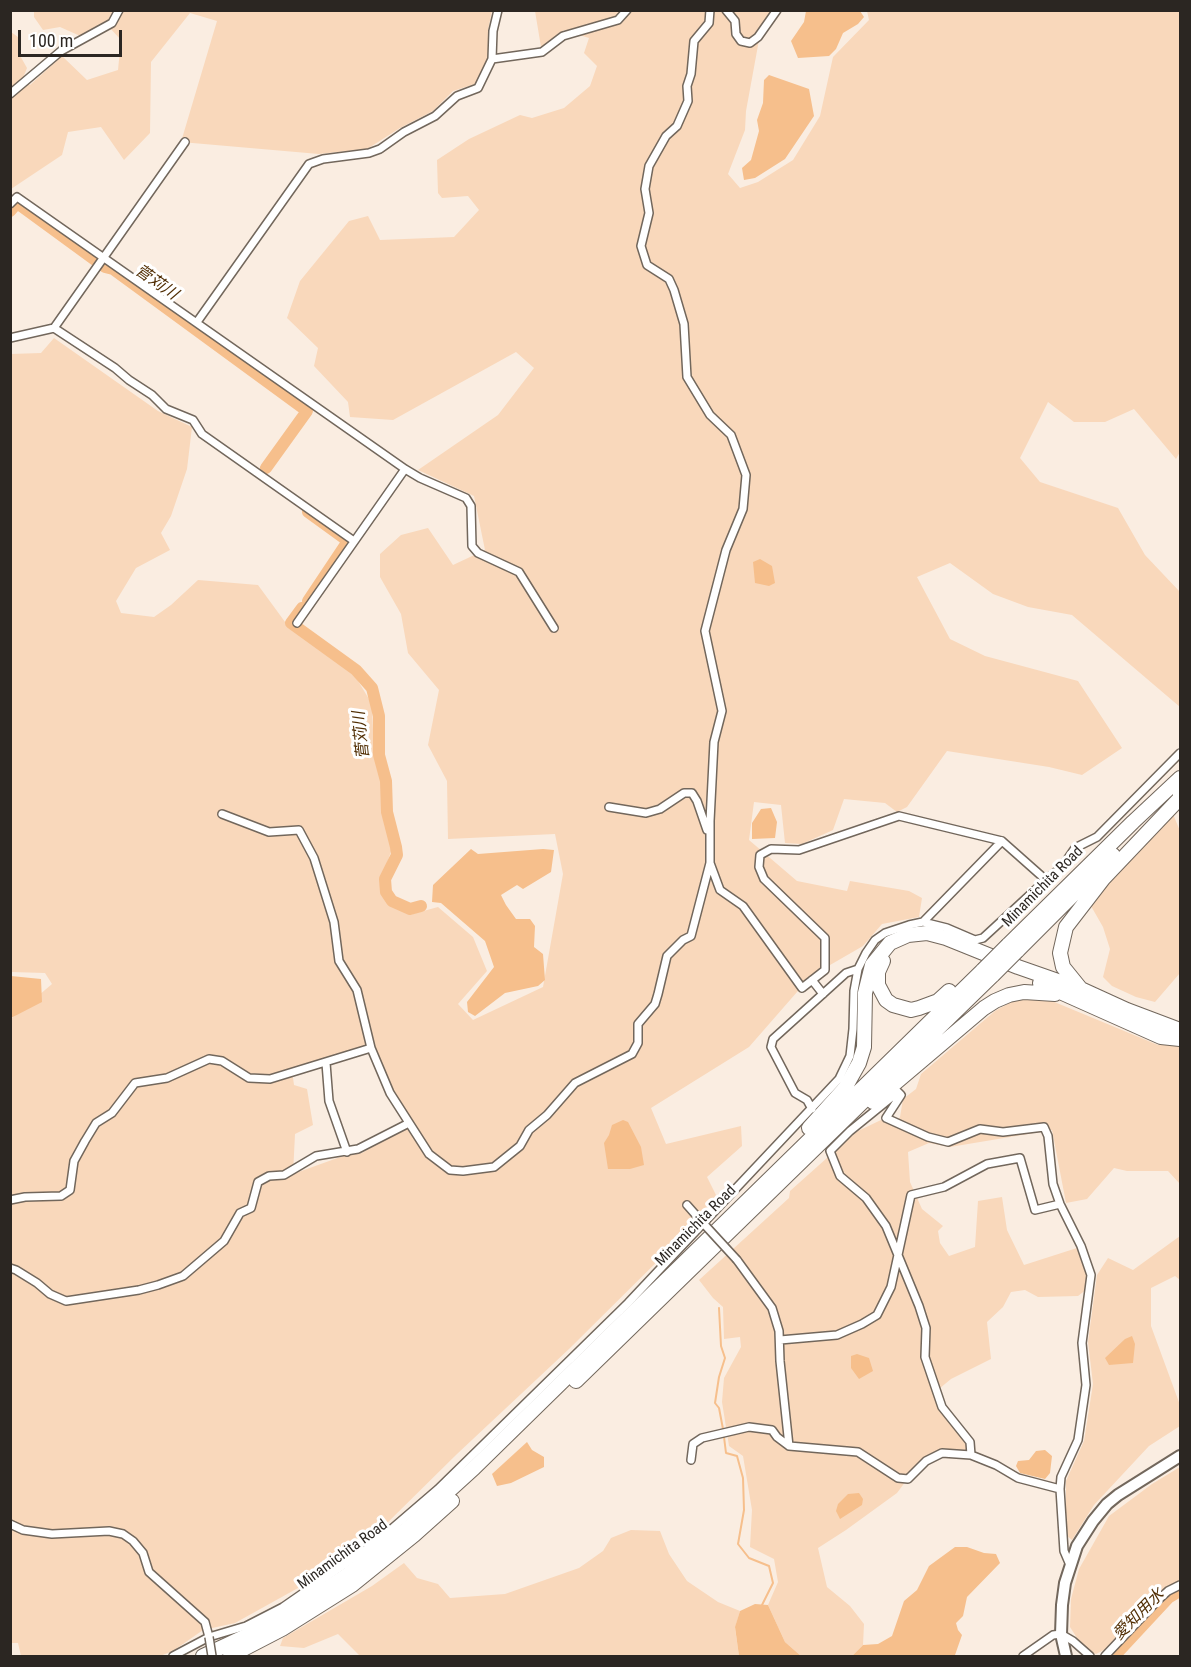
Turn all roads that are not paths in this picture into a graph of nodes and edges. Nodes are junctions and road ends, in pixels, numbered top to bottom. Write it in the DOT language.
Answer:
graph roads {
  1 [pos="120,10"];
  2 [pos="498,10"];
  3 [pos="627,10"];
  4 [pos="726,10"];
  5 [pos="777,10"];
  6 [pos="711,12"];
  7 [pos="492,59"];
  8 [pos="10,94"];
  9 [pos="185,142"];
  10 [pos="10,204"];
  11 [pos="103,257"];
  12 [pos="197,322"];
  13 [pos="54,328"];
  14 [pos="10,338"];
  15 [pos="405,470"];
  16 [pos="354,541"];
  17 [pos="297,623"];
  18 [pos="554,628"];
  19 [pos="1180,753"];
  20 [pos="1180,778"];
  21 [pos="1180,790"];
  22 [pos="609,807"];
  23 [pos="222,814"];
  24 [pos="710,838"];
  25 [pos="1002,841"];
  26 [pos="710,863"];
  27 [pos="1046,880"];
  28 [pos="923,922"];
  29 [pos="1008,947"];
  30 [pos="858,969"];
  31 [pos="984,971"];
  32 [pos="812,980"];
  33 [pos="823,993"];
  34 [pos="1076,993"];
  35 [pos="1180,1030"];
  36 [pos="1180,1039"];
  37 [pos="371,1048"];
  38 [pos="326,1063"];
  39 [pos="812,1110"];
  40 [pos="409,1123"];
  41 [pos="347,1152"];
  42 [pos="10,1200"];
  43 [pos="1060,1204"];
  44 [pos="687,1205"];
  45 [pos="739,1207"];
  46 [pos="703,1223"];
  47 [pos="709,1252"];
  48 [pos="897,1255"];
  49 [pos="10,1268"];
  50 [pos="780,1340"];
  51 [pos="789,1446"];
  52 [pos="971,1455"];
  53 [pos="1180,1456"];
  54 [pos="691,1460"];
  55 [pos="1060,1489"];
  56 [pos="10,1524"];
  57 [pos="1070,1565"];
  58 [pos="1180,1585"];
  59 [pos="1061,1634"];
  60 [pos="209,1637"];
  61 [pos="173,1656"];
  62 [pos="203,1656"];
  63 [pos="212,1656"];
  64 [pos="230,1656"];
  65 [pos="1023,1656"];
  66 [pos="1066,1656"];
  67 [pos="1090,1656"];
  68 [pos="1105,1656"];
  1 -- 8 [label="street"];
  2 -- 7 [label="street"];
  3 -- 7 [label="street"];
  4 -- 5 [label="street"];
  6 -- 24 [label="street"];
  7 -- 12 [label="street"];
  9 -- 11 [label="street"];
  10 -- 11 [label="street"];
  11 -- 12 [label="street"];
  11 -- 13 [label="street"];
  12 -- 15 [label="street"];
  13 -- 14 [label="street"];
  13 -- 16 [label="street"];
  15 -- 16 [label="street"];
  15 -- 18 [label="street"];
  16 -- 17 [label="street"];
  19 -- 27 [label="street"];
  20 -- 29 [label="highway, Minamichita Road"];
  21 -- 29 [label="highway, Minamichita Road"];
  21 -- 34 [label="highway"];
  22 -- 24 [label="street"];
  23 -- 37 [label="street"];
  24 -- 26 [label="street"];
  25 -- 27 [label="street"];
  25 -- 28 [label="street"];
  25 -- 32 [label="street"];
  26 -- 32 [label="street"];
  26 -- 40 [label="street"];
  27 -- 28 [label="street"];
  28 -- 30 [label="street"];
  29 -- 31 [label="highway, Minamichita Road, bridge"];
  30 -- 33 [label="street"];
  30 -- 39 [label="street"];
  31 -- 34 [label="highway"];
  31 -- 45 [label="highway, Minamichita Road"];
  31 -- 47 [label="highway, Minamichita Road"];
  32 -- 33 [label="street"];
  33 -- 39 [label="street"];
  34 -- 35 [label="highway"];
  34 -- 36 [label="highway"];
  34 -- 45 [label="highway"];
  34 -- 47 [label="highway"];
  37 -- 38 [label="street"];
  37 -- 40 [label="street"];
  38 -- 41 [label="street"];
  38 -- 42 [label="street"];
  39 -- 46 [label="street"];
  40 -- 41 [label="street"];
  41 -- 49 [label="street"];
  43 -- 48 [label="street"];
  43 -- 48 [label="street"];
  43 -- 55 [label="street"];
  44 -- 46 [label="street"];
  45 -- 62 [label="highway, Minamichita Road"];
  46 -- 50 [label="street, bridge"];
  46 -- 60 [label="street"];
  47 -- 64 [label="highway, Minamichita Road"];
  48 -- 50 [label="street"];
  48 -- 52 [label="street"];
  50 -- 51 [label="street"];
  51 -- 52 [label="street"];
  51 -- 54 [label="street"];
  52 -- 55 [label="street"];
  53 -- 57 [label="main road"];
  55 -- 57 [label="street"];
  56 -- 60 [label="street"];
  57 -- 59 [label="main road"];
  58 -- 68 [label="street"];
  59 -- 65 [label="street"];
  59 -- 66 [label="main road"];
  59 -- 67 [label="street"];
  60 -- 61 [label="street"];
  60 -- 63 [label="street, bridge"];
}
